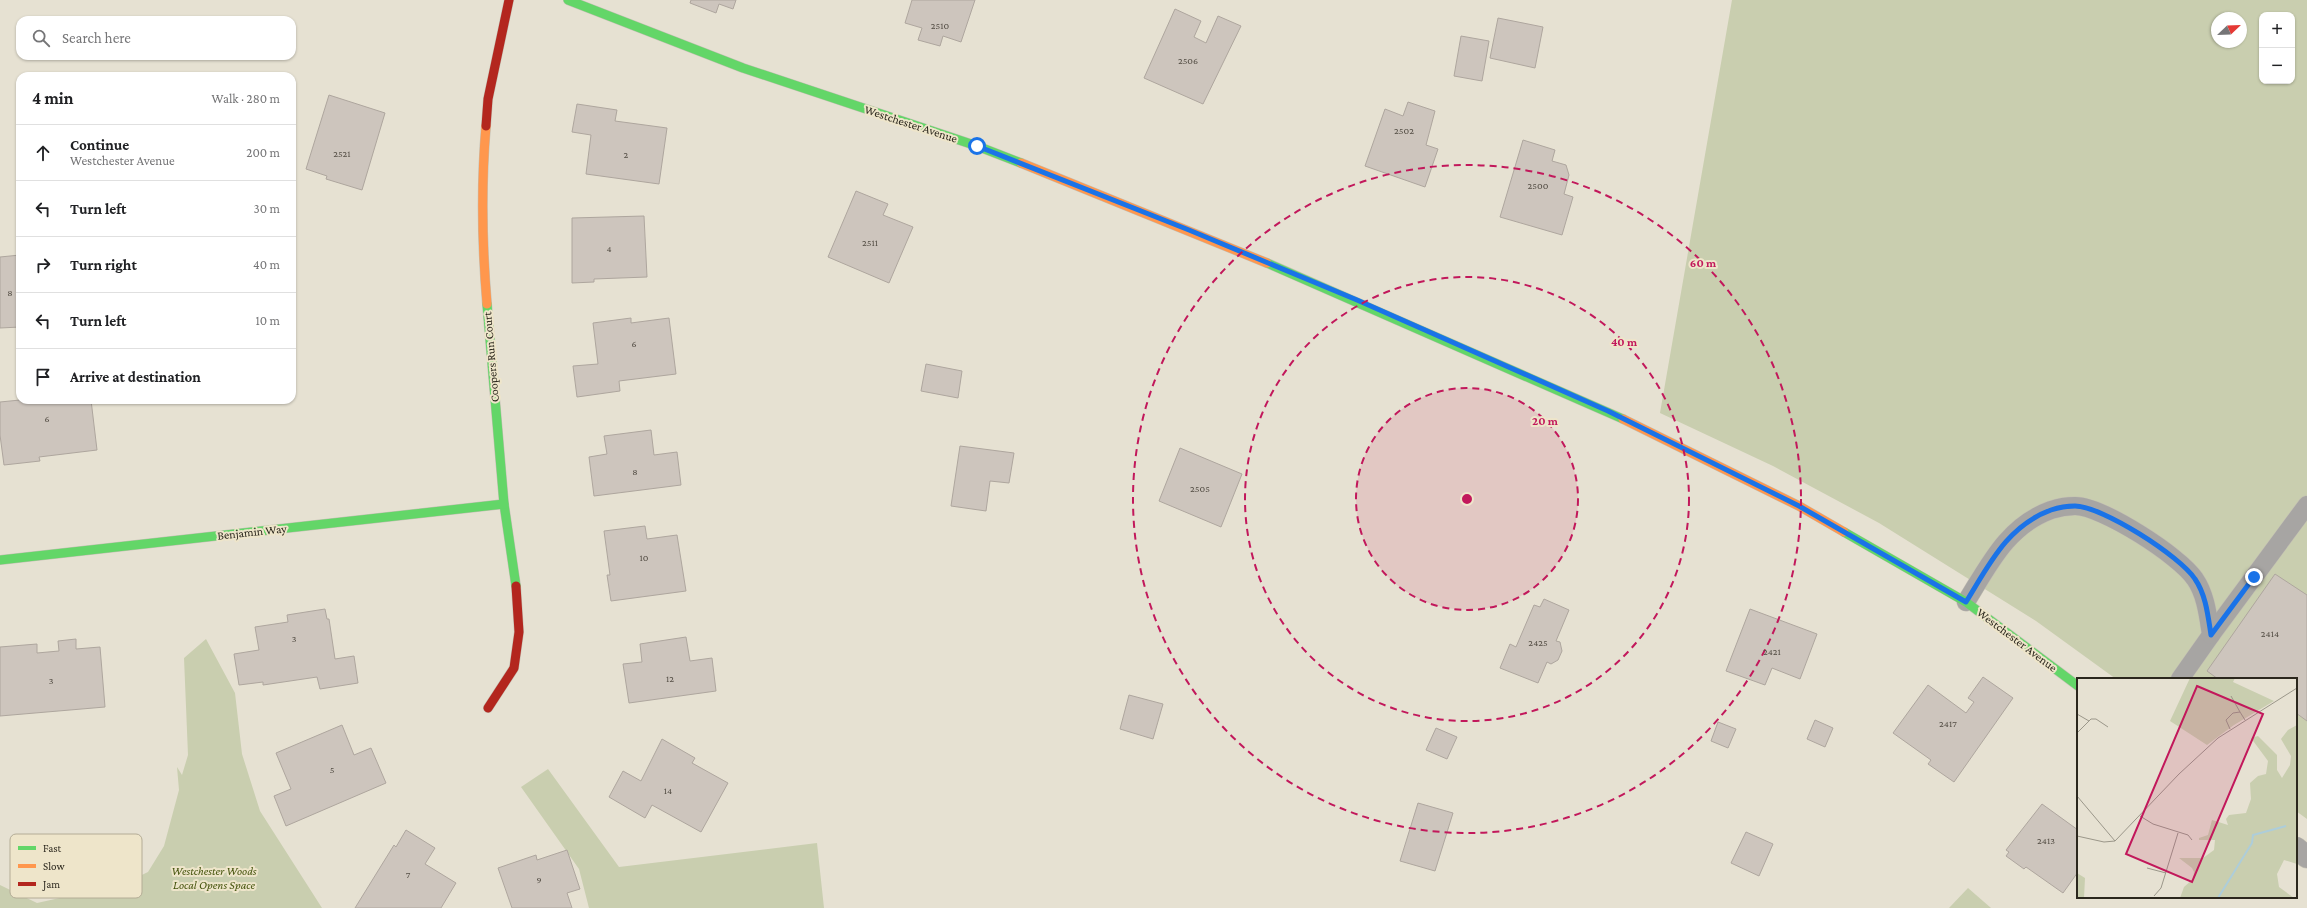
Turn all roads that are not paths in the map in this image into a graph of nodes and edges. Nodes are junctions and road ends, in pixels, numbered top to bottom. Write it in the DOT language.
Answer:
graph roads {
  1 [pos="509,0"];
  2 [pos="568,0"];
  3 [pos="504,504"];
  4 [pos="2307,505"];
  5 [pos="0,560"];
  6 [pos="1966,602"];
  7 [pos="2211,635"];
  8 [pos="2181,678"];
  9 [pos="2077,685"];
  10 [pos="488,708"];
  11 [pos="2297,849"];
  12 [pos="2307,857"];
  1 -- 3 [label="street, Coopers Run Court"];
  2 -- 6 [label="street, Westchester Avenue"];
  3 -- 5 [label="street, Benjamin Way"];
  3 -- 10 [label="street, Coopers Run Court"];
  4 -- 7 [label="lane"];
  6 -- 7 [label="lane"];
  6 -- 9 [label="street, Westchester Avenue"];
  7 -- 8 [label="lane"];
  11 -- 12 [label="street"];
}
